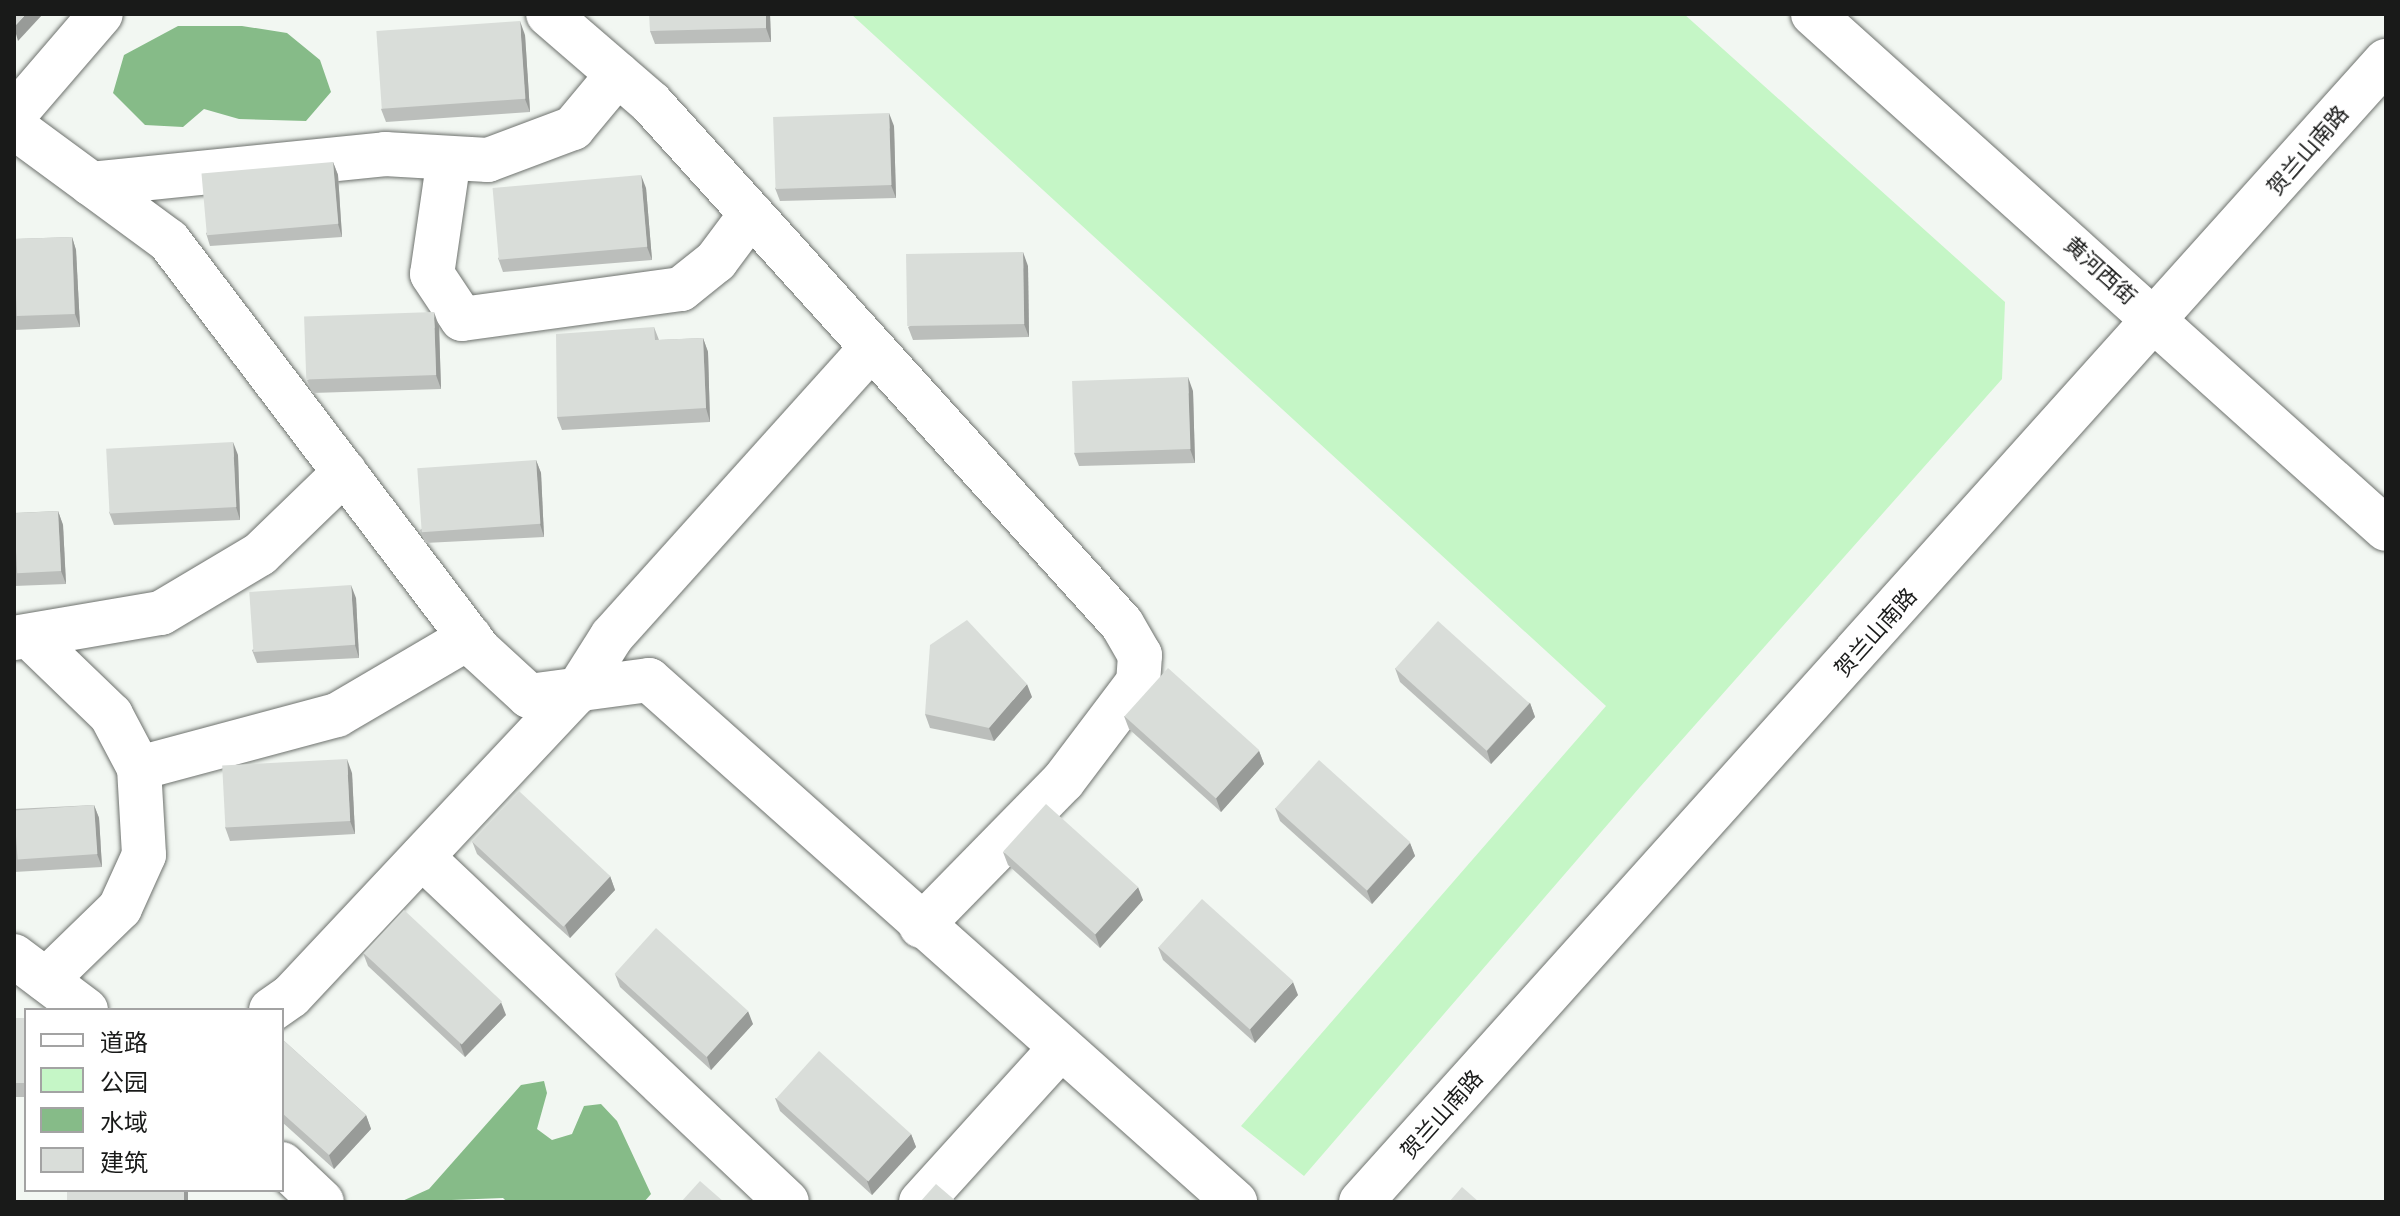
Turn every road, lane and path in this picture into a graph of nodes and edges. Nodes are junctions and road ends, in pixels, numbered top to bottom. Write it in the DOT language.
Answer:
graph roads {
  1 [pos="101,14"];
  2 [pos="548,14"];
  3 [pos="1813,14"];
  4 [pos="2386,61"];
  5 [pos="618,74"];
  6 [pos="14,115"];
  7 [pos="14,127"];
  8 [pos="449,158"];
  9 [pos="91,184"];
  10 [pos="751,214"];
  11 [pos="2157,319"];
  12 [pos="870,349"];
  13 [pos="345,472"];
  14 [pos="2386,529"];
  15 [pos="21,637"];
  16 [pos="470,637"];
  17 [pos="576,693"];
  18 [pos="139,768"];
  19 [pos="422,857"];
  20 [pos="921,926"];
  21 [pos="30,968"];
  22 [pos="83,1008"];
  23 [pos="274,1008"];
  24 [pos="1059,1050"];
  25 [pos="284,1166"];
  26 [pos="322,1202"];
  27 [pos="787,1202"];
  28 [pos="921,1202"];
  29 [pos="1235,1202"];
  30 [pos="1361,1202"];
  1 -- 6 [label="street"];
  2 -- 5 [label="street"];
  3 -- 11 [label="street, 黄河西街"];
  4 -- 11 [label="street, 贺兰山南路"];
  5 -- 8 [label="street"];
  5 -- 10 [label="street"];
  7 -- 9 [label="street"];
  8 -- 9 [label="street"];
  8 -- 10 [label="street"];
  9 -- 13 [label="street"];
  10 -- 12 [label="street"];
  11 -- 14 [label="street, 黄河西街"];
  11 -- 30 [label="street, 贺兰山南路"];
  12 -- 17 [label="street"];
  12 -- 20 [label="street"];
  13 -- 15 [label="street"];
  13 -- 16 [label="street"];
  15 -- 18 [label="street"];
  16 -- 17 [label="street"];
  16 -- 18 [label="street"];
  17 -- 19 [label="street"];
  17 -- 20 [label="street"];
  18 -- 21 [label="street"];
  19 -- 23 [label="street"];
  19 -- 27 [label="street"];
  20 -- 24 [label="street"];
  21 -- 22 [label="street"];
  24 -- 28 [label="street"];
  24 -- 29 [label="street"];
  25 -- 26 [label="street"];
}
